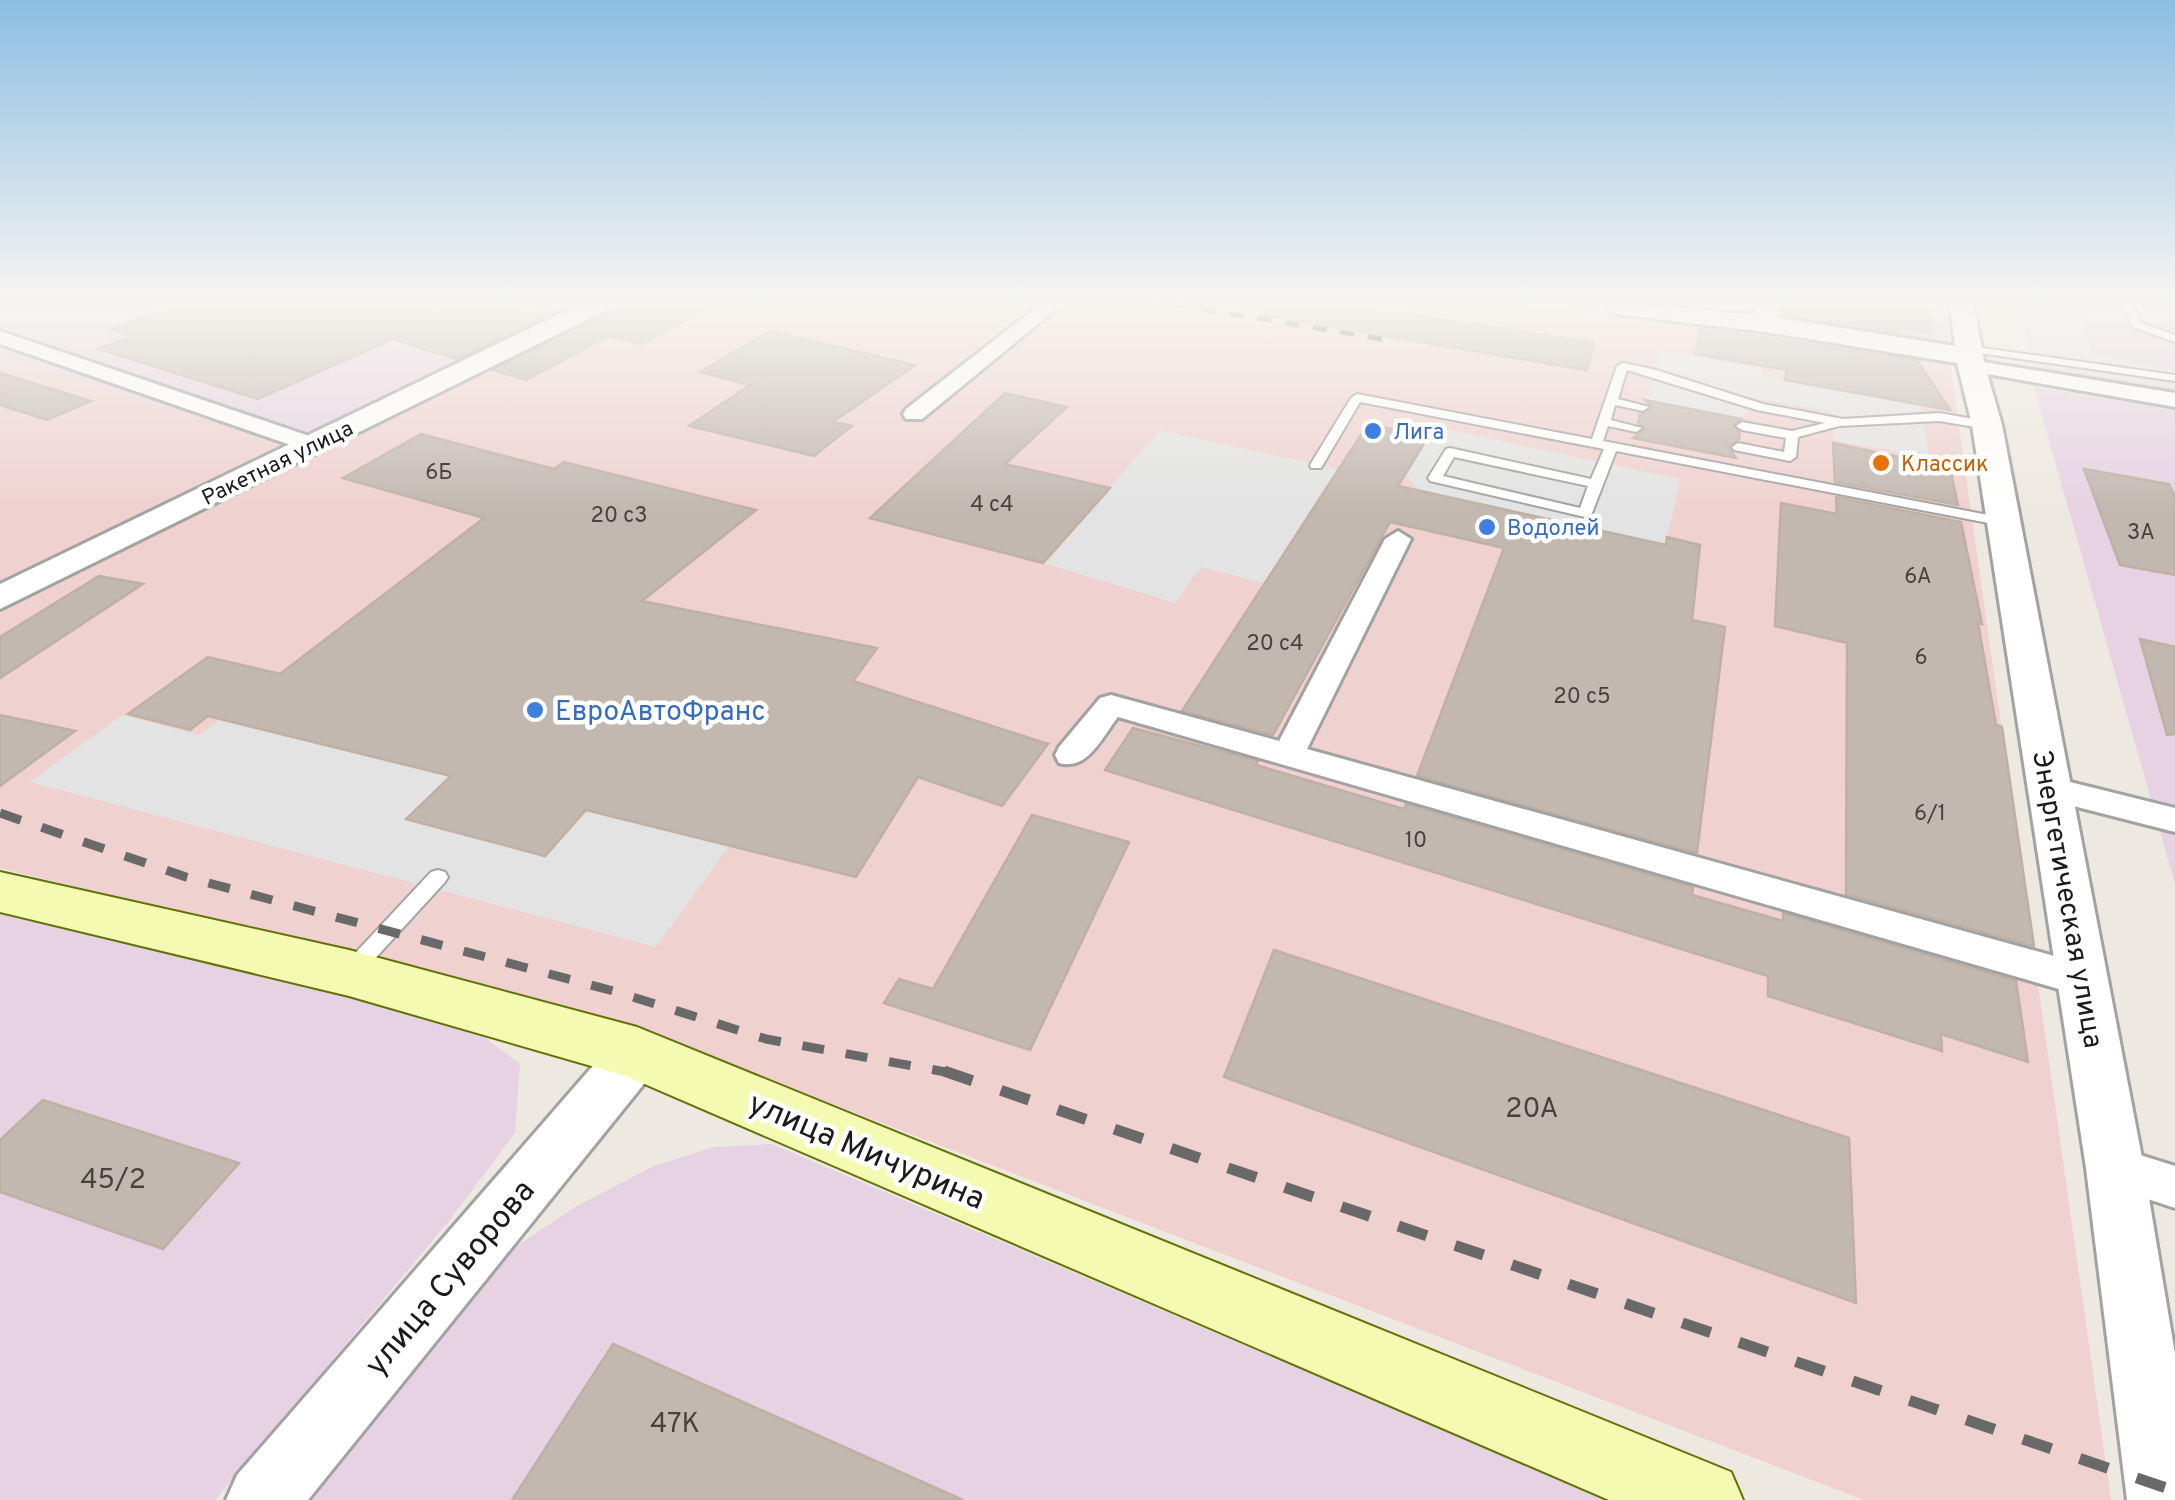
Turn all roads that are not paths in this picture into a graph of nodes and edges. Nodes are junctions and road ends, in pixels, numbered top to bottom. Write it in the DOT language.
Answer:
graph roads {
  1 [pos="94,370"];
  2 [pos="465,370"];
  3 [pos="970,370"];
  4 [pos="1622,370"];
  5 [pos="1642,370"];
  6 [pos="1973,370"];
  7 [pos="2032,370"];
  8 [pos="2097,370"];
  9 [pos="2175,378"];
  10 [pos="2175,400"];
  11 [pos="1611,401"];
  12 [pos="1642,407"];
  13 [pos="914,414"];
  14 [pos="1604,422"];
  15 [pos="1843,423"];
  16 [pos="1988,425"];
  17 [pos="1742,426"];
  18 [pos="1636,428"];
  19 [pos="1792,435"];
  20 [pos="313,444"];
  21 [pos="1604,444"];
  22 [pos="1738,448"];
  23 [pos="1316,465"];
  24 [pos="1594,484"];
  25 [pos="2004,522"];
  26 [pos="1398,539"];
  27 [pos="0,598"];
  28 [pos="1071,755"];
  29 [pos="1288,755"];
  30 [pos="2050,789"];
  31 [pos="2175,820"];
  32 [pos="438,878"];
  33 [pos="0,892"];
  34 [pos="350,973"];
  35 [pos="2083,980"];
  36 [pos="637,1054"];
  37 [pos="2115,1168"];
  38 [pos="2175,1187"];
  39 [pos="262,1500"];
  40 [pos="1703,1500"];
  41 [pos="2163,1500"];
  1 -- 20 [label="street"];
  2 -- 20 [label="street, Ракетная улица"];
  3 -- 13 [label="street"];
  4 -- 11 [label="lane"];
  5 -- 15 [label="lane"];
  6 -- 16 [label="street, Энергетическая улица"];
  7 -- 10 [label="street"];
  8 -- 9 [label="lane"];
  11 -- 12 [label="lane"];
  11 -- 14 [label="lane"];
  14 -- 18 [label="lane"];
  14 -- 21 [label="lane"];
  15 -- 16 [label="lane"];
  15 -- 19 [label="lane"];
  16 -- 25 [label="street, Энергетическая улица"];
  17 -- 19 [label="lane"];
  19 -- 22 [label="lane"];
  20 -- 27 [label="street, Ракетная улица"];
  21 -- 23 [label="lane"];
  21 -- 24 [label="lane"];
  21 -- 25 [label="lane"];
  24 -- 24 [label="lane"];
  25 -- 30 [label="street, Энергетическая улица"];
  26 -- 29 [label="street"];
  28 -- 29 [label="street"];
  29 -- 35 [label="street"];
  30 -- 31 [label="street"];
  30 -- 35 [label="street, Энергетическая улица"];
  32 -- 34 [label="lane"];
  33 -- 34 [label="main road, улица Мичурина"];
  34 -- 36 [label="main road, улица Мичурина"];
  35 -- 37 [label="street, Энергетическая улица"];
  36 -- 39 [label="street, улица Суворова"];
  36 -- 40 [label="main road, улица Мичурина"];
  37 -- 38 [label="street"];
  37 -- 41 [label="street, Энергетическая улица"];
}
